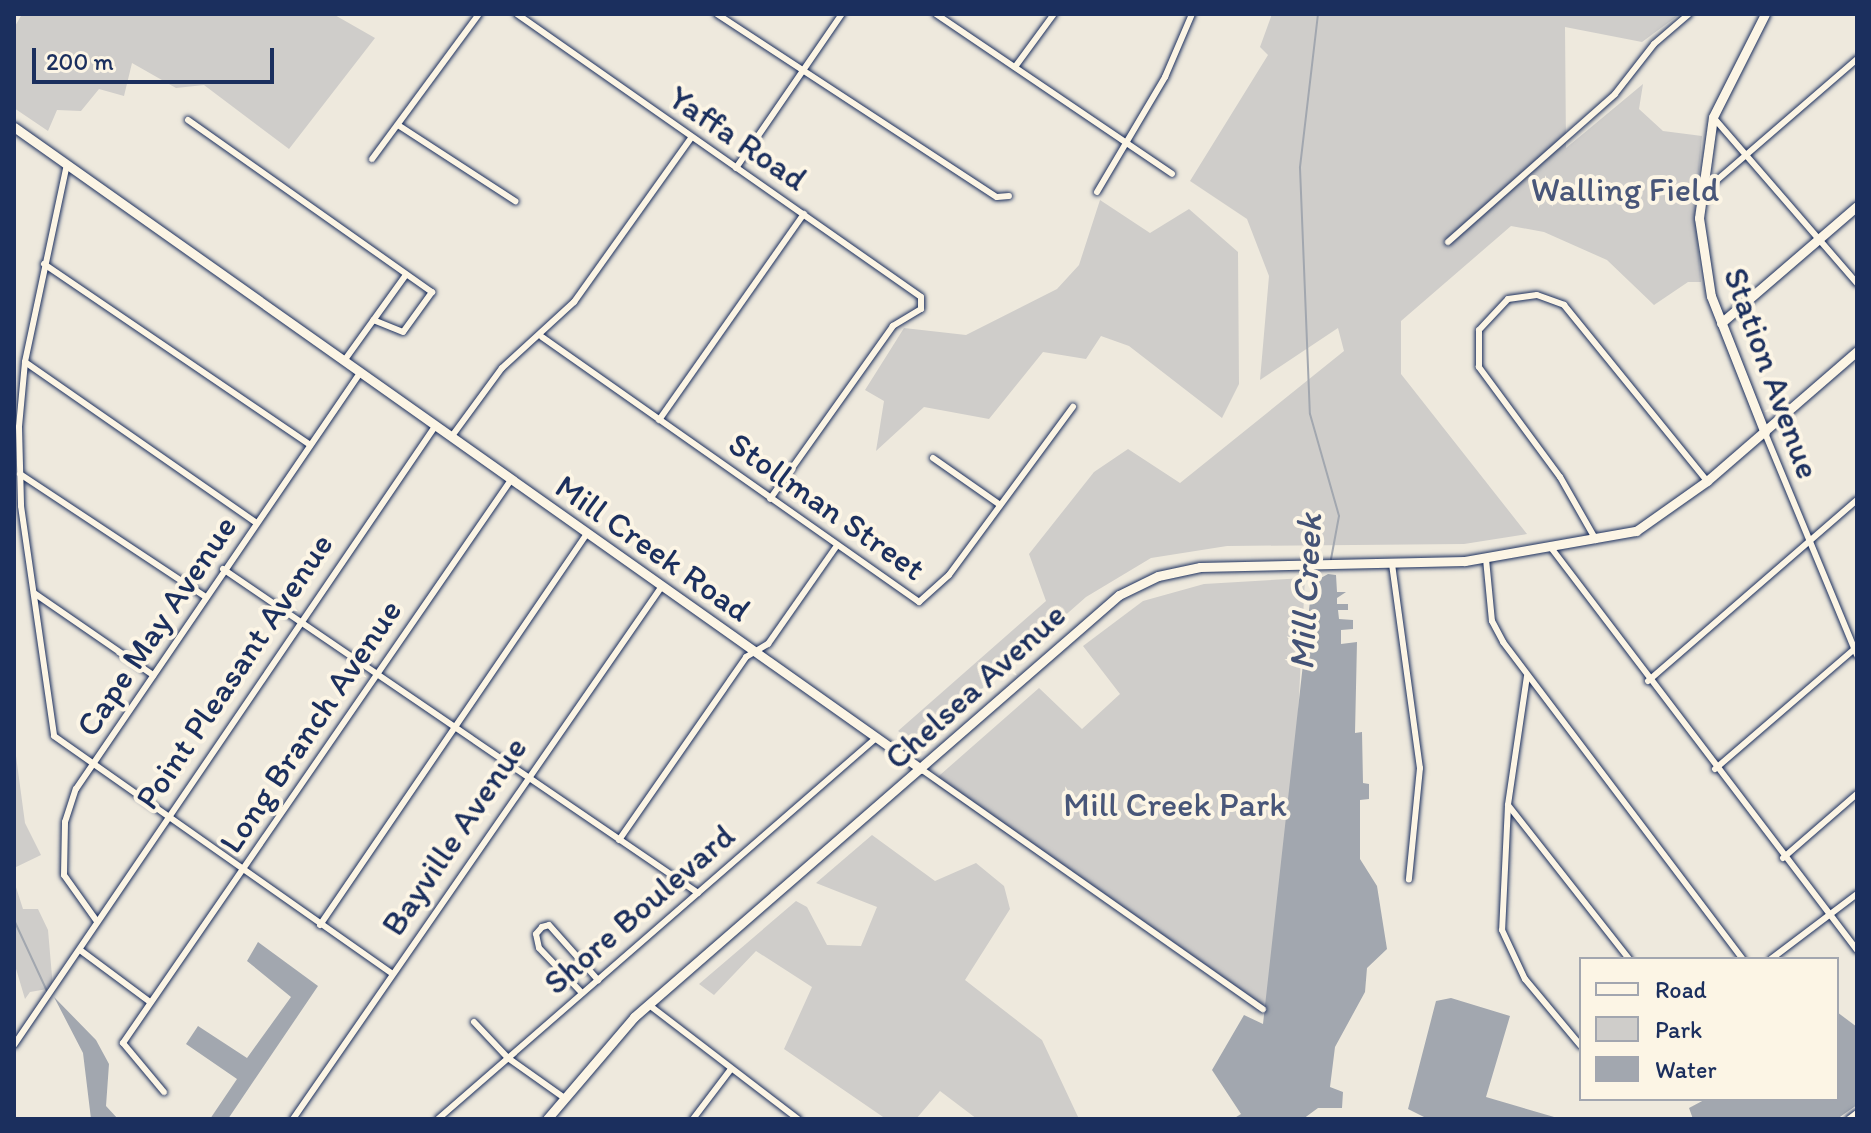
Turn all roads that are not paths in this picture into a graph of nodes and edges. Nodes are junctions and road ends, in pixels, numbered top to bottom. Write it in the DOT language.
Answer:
graph roads {
  1 [pos="479,14"];
  2 [pos="517,14"];
  3 [pos="717,14"];
  4 [pos="842,14"];
  5 [pos="936,14"];
  6 [pos="1054,14"];
  7 [pos="1192,14"];
  8 [pos="1689,14"];
  9 [pos="1765,14"];
  10 [pos="1857,59"];
  11 [pos="1015,67"];
  12 [pos="803,73"];
  13 [pos="1713,117"];
  14 [pos="188,120"];
  15 [pos="398,125"];
  16 [pos="14,127"];
  17 [pos="691,138"];
  18 [pos="1126,143"];
  19 [pos="1746,155"];
  20 [pos="372,159"];
  21 [pos="67,164"];
  22 [pos="736,168"];
  23 [pos="1172,174"];
  24 [pos="1097,192"];
  25 [pos="1701,194"];
  26 [pos="1009,196"];
  27 [pos="515,201"];
  28 [pos="1857,206"];
  29 [pos="804,214"];
  30 [pos="1820,238"];
  31 [pos="1448,242"];
  32 [pos="44,264"];
  33 [pos="405,276"];
  34 [pos="1857,283"];
  35 [pos="373,320"];
  36 [pos="1721,323"];
  37 [pos="542,337"];
  38 [pos="1857,351"];
  39 [pos="344,361"];
  40 [pos="25,362"];
  41 [pos="360,373"];
  42 [pos="1073,407"];
  43 [pos="659,420"];
  44 [pos="436,425"];
  45 [pos="1765,433"];
  46 [pos="452,436"];
  47 [pos="310,445"];
  48 [pos="933,458"];
  49 [pos="20,474"];
  50 [pos="511,480"];
  51 [pos="1707,481"];
  52 [pos="770,499"];
  53 [pos="1857,500"];
  54 [pos="1000,505"];
  55 [pos="257,523"];
  56 [pos="587,533"];
  57 [pos="1596,541"];
  58 [pos="1809,542"];
  59 [pos="836,547"];
  60 [pos="1552,549"];
  61 [pos="1486,559"];
  62 [pos="1392,564"];
  63 [pos="223,569"];
  64 [pos="662,586"];
  65 [pos="34,593"];
  66 [pos="204,596"];
  67 [pos="301,622"];
  68 [pos="1856,651"];
  69 [pos="756,653"];
  70 [pos="153,675"];
  71 [pos="376,675"];
  72 [pos="1527,676"];
  73 [pos="1648,681"];
  74 [pos="453,728"];
  75 [pos="876,738"];
  76 [pos="91,766"];
  77 [pos="921,769"];
  78 [pos="1715,769"];
  79 [pos="525,777"];
  80 [pos="1857,794"];
  81 [pos="1508,805"];
  82 [pos="165,818"];
  83 [pos="619,840"];
  84 [pos="1783,858"];
  85 [pos="241,873"];
  86 [pos="1409,879"];
  87 [pos="698,893"];
  88 [pos="1857,894"];
  89 [pos="1826,917"];
  90 [pos="96,920"];
  91 [pos="320,925"];
  92 [pos="80,950"];
  93 [pos="1857,950"];
  94 [pos="1627,957"];
  95 [pos="1741,957"];
  96 [pos="1774,957"];
  97 [pos="391,973"];
  98 [pos="598,980"];
  99 [pos="582,993"];
  100 [pos="150,1002"];
  101 [pos="649,1005"];
  102 [pos="1263,1009"];
  103 [pos="474,1022"];
  104 [pos="1579,1043"];
  105 [pos="14,1045"];
  106 [pos="508,1058"];
  107 [pos="731,1069"];
  108 [pos="164,1092"];
  109 [pos="563,1097"];
  110 [pos="1857,1113"];
  111 [pos="293,1119"];
  112 [pos="438,1119"];
  113 [pos="547,1119"];
  114 [pos="693,1119"];
  115 [pos="798,1119"];
  116 [pos="1849,1119"];
  1 -- 15 [label="street"];
  2 -- 17 [label="street, Yaffa Road"];
  3 -- 12 [label="street"];
  4 -- 12 [label="street"];
  5 -- 11 [label="street"];
  6 -- 11 [label="street"];
  7 -- 18 [label="street"];
  8 -- 31 [label="street"];
  9 -- 13 [label="main road, Station Avenue"];
  10 -- 19 [label="street"];
  11 -- 18 [label="street"];
  12 -- 22 [label="street"];
  12 -- 26 [label="street"];
  13 -- 19 [label="street"];
  13 -- 25 [label="main road, Station Avenue"];
  14 -- 33 [label="street"];
  15 -- 20 [label="street"];
  15 -- 27 [label="street"];
  16 -- 21 [label="main road, Mill Creek Road"];
  17 -- 22 [label="street, Yaffa Road"];
  17 -- 37 [label="street"];
  18 -- 23 [label="street"];
  18 -- 24 [label="street"];
  19 -- 25 [label="street"];
  19 -- 30 [label="street"];
  21 -- 32 [label="street"];
  21 -- 39 [label="main road, Mill Creek Road"];
  22 -- 29 [label="street, Yaffa Road"];
  25 -- 36 [label="main road, Station Avenue"];
  28 -- 30 [label="main road"];
  29 -- 43 [label="street"];
  29 -- 52 [label="street, Yaffa Road"];
  30 -- 34 [label="street"];
  30 -- 36 [label="main road"];
  32 -- 40 [label="street"];
  32 -- 47 [label="street"];
  33 -- 35 [label="street"];
  33 -- 35 [label="street"];
  35 -- 39 [label="street"];
  36 -- 45 [label="main road, Station Avenue"];
  37 -- 43 [label="street, Stollman Street"];
  37 -- 46 [label="street"];
  38 -- 45 [label="main road, Chelsea Avenue"];
  39 -- 41 [label="main road, Mill Creek Road"];
  40 -- 49 [label="street"];
  40 -- 55 [label="street"];
  41 -- 44 [label="main road, Mill Creek Road"];
  41 -- 47 [label="street, Cape May Avenue"];
  42 -- 54 [label="street, Stollman Street"];
  43 -- 52 [label="street, Stollman Street"];
  44 -- 46 [label="main road, Mill Creek Road"];
  44 -- 67 [label="street, Point Pleasant Avenue"];
  45 -- 51 [label="main road, Chelsea Avenue"];
  45 -- 58 [label="street, Station Avenue"];
  46 -- 50 [label="main road, Mill Creek Road"];
  47 -- 55 [label="street, Cape May Avenue"];
  48 -- 54 [label="street"];
  49 -- 65 [label="street"];
  49 -- 66 [label="street"];
  50 -- 56 [label="main road, Mill Creek Road"];
  50 -- 71 [label="street, Long Branch Avenue"];
  51 -- 57 [label="main road, Chelsea Avenue"];
  51 -- 57 [label="street"];
  52 -- 59 [label="street, Stollman Street"];
  53 -- 58 [label="street"];
  54 -- 59 [label="street, Stollman Street"];
  55 -- 63 [label="street, Cape May Avenue"];
  56 -- 64 [label="main road, Mill Creek Road"];
  56 -- 74 [label="street"];
  57 -- 60 [label="main road, Chelsea Avenue"];
  58 -- 68 [label="street, Station Avenue"];
  58 -- 73 [label="street"];
  59 -- 69 [label="street"];
  60 -- 61 [label="main road, Chelsea Avenue"];
  60 -- 73 [label="street"];
  61 -- 62 [label="main road, Chelsea Avenue"];
  61 -- 72 [label="street"];
  62 -- 77 [label="main road, Chelsea Avenue"];
  62 -- 86 [label="street"];
  63 -- 66 [label="street, Cape May Avenue"];
  63 -- 67 [label="street"];
  64 -- 69 [label="main road, Mill Creek Road"];
  64 -- 79 [label="street, Bayville Avenue"];
  65 -- 70 [label="street"];
  65 -- 76 [label="street"];
  66 -- 70 [label="street, Cape May Avenue"];
  67 -- 71 [label="street"];
  67 -- 82 [label="street, Point Pleasant Avenue"];
  68 -- 78 [label="street"];
  69 -- 75 [label="main road, Mill Creek Road"];
  69 -- 83 [label="street"];
  70 -- 76 [label="street, Cape May Avenue"];
  71 -- 74 [label="street"];
  71 -- 85 [label="street, Long Branch Avenue"];
  72 -- 81 [label="street"];
  72 -- 95 [label="street"];
  73 -- 78 [label="street"];
  74 -- 79 [label="street"];
  74 -- 91 [label="street"];
  75 -- 77 [label="main road, Mill Creek Road"];
  75 -- 87 [label="street, Shore Boulevard"];
  76 -- 82 [label="street"];
  76 -- 90 [label="street, Cape May Avenue"];
  77 -- 101 [label="main road, Chelsea Avenue"];
  77 -- 102 [label="street, Mill Creek Road"];
  78 -- 84 [label="street"];
  79 -- 83 [label="street"];
  79 -- 97 [label="street, Bayville Avenue"];
  80 -- 84 [label="street"];
  81 -- 94 [label="street"];
  81 -- 104 [label="street"];
  82 -- 85 [label="street"];
  82 -- 90 [label="street, Point Pleasant Avenue"];
  83 -- 87 [label="street"];
  84 -- 89 [label="street"];
  85 -- 91 [label="street"];
  85 -- 100 [label="street, Long Branch Avenue"];
  87 -- 98 [label="street, Shore Boulevard"];
  88 -- 89 [label="street"];
  89 -- 93 [label="street"];
  89 -- 96 [label="street"];
  90 -- 92 [label="street, Point Pleasant Avenue"];
  91 -- 97 [label="street"];
  92 -- 100 [label="street"];
  92 -- 105 [label="street, Point Pleasant Avenue"];
  97 -- 111 [label="street, Bayville Avenue"];
  98 -- 99 [label="street, Shore Boulevard"];
  98 -- 99 [label="street"];
  99 -- 106 [label="street, Shore Boulevard"];
  100 -- 108 [label="street, Long Branch Avenue"];
  101 -- 107 [label="street"];
  101 -- 109 [label="main road, Chelsea Avenue"];
  103 -- 106 [label="street"];
  106 -- 109 [label="street"];
  106 -- 112 [label="street, Shore Boulevard"];
  107 -- 114 [label="street"];
  107 -- 115 [label="street"];
  109 -- 113 [label="main road, Chelsea Avenue"];
  110 -- 116 [label="street"];
}
